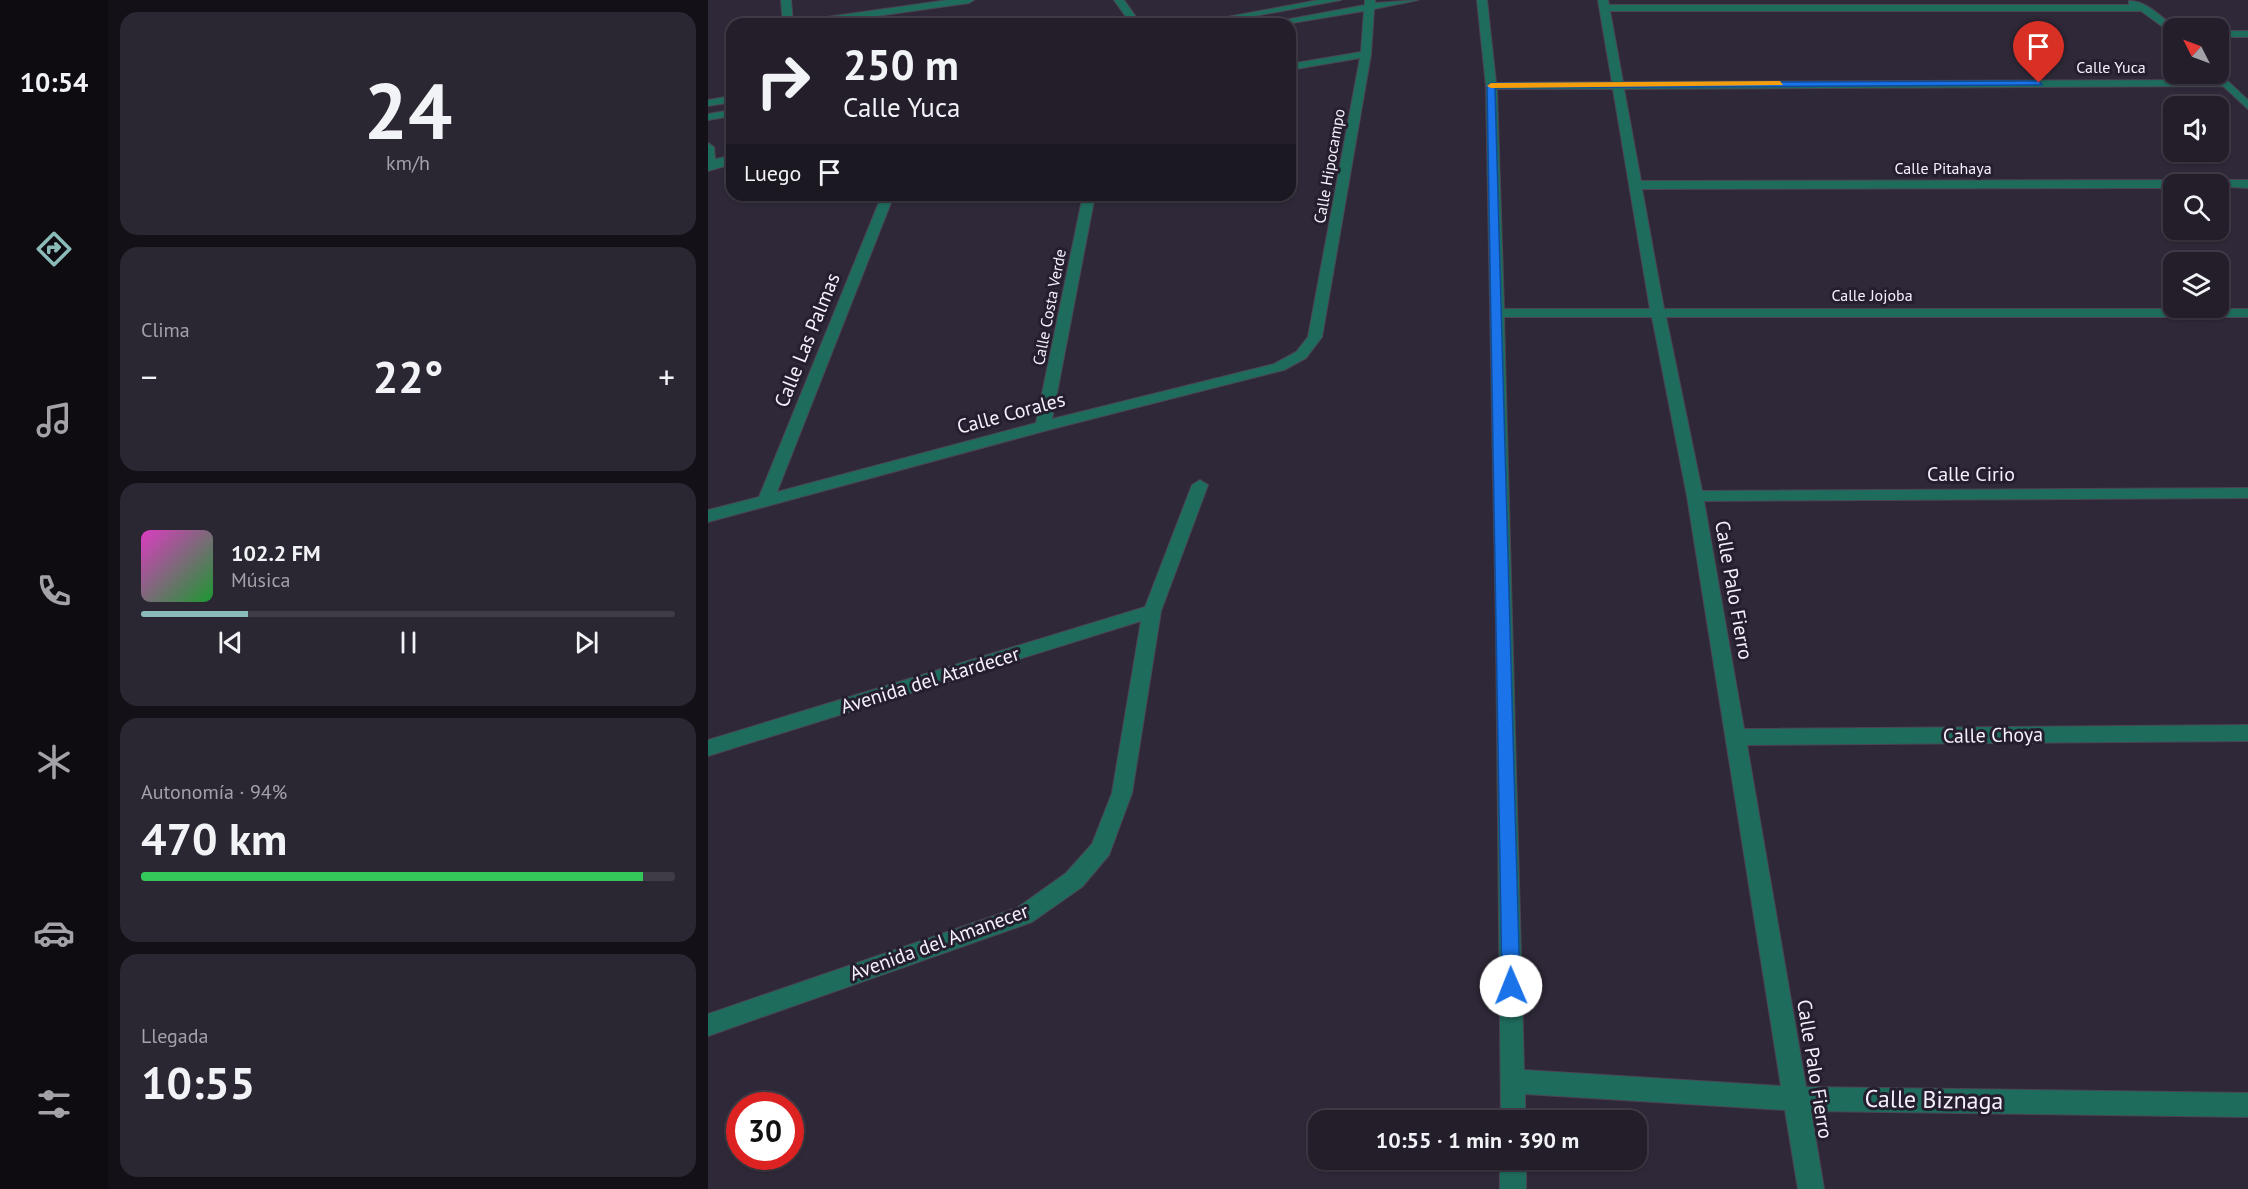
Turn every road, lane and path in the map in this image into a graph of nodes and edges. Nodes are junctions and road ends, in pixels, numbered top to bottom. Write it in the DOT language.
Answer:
graph roads {
  1 [pos="786,0"];
  2 [pos="969,0"];
  3 [pos="1119,0"];
  4 [pos="1336,0"];
  5 [pos="1413,0"];
  6 [pos="1482,0"];
  7 [pos="2125,0"];
  8 [pos="1370,4"];
  9 [pos="1604,4"];
  10 [pos="2143,8"];
  11 [pos="788,18"];
  12 [pos="842,18"];
  13 [pos="1132,18"];
  14 [pos="1230,18"];
  15 [pos="1296,19"];
  16 [pos="2163,23"];
  17 [pos="2229,34"];
  18 [pos="2248,34"];
  19 [pos="1366,54"];
  20 [pos="1296,66"];
  21 [pos="2163,83"];
  22 [pos="1618,84"];
  23 [pos="2227,84"];
  24 [pos="1491,86"];
  25 [pos="726,100"];
  26 [pos="708,102"];
  27 [pos="2248,106"];
  28 [pos="726,113"];
  29 [pos="708,117"];
  30 [pos="708,147"];
  31 [pos="726,162"];
  32 [pos="709,166"];
  33 [pos="2248,184"];
  34 [pos="1638,185"];
  35 [pos="886,201"];
  36 [pos="1088,201"];
  37 [pos="1496,313"];
  38 [pos="1658,313"];
  39 [pos="2248,313"];
  40 [pos="1315,337"];
  41 [pos="1043,426"];
  42 [pos="1200,485"];
  43 [pos="2248,494"];
  44 [pos="1695,496"];
  45 [pos="765,502"];
  46 [pos="708,516"];
  47 [pos="1152,611"];
  48 [pos="2248,733"];
  49 [pos="1737,737"];
  50 [pos="708,748"];
  51 [pos="708,1025"];
  52 [pos="1513,1081"];
  53 [pos="1798,1098"];
  54 [pos="2248,1105"];
  55 [pos="1513,1110"];
  56 [pos="1513,1170"];
  57 [pos="1513,1189"];
  58 [pos="1811,1189"];
  1 -- 11 [label="street"];
  2 -- 12 [label="street"];
  3 -- 13 [label="street"];
  4 -- 14 [label="street"];
  5 -- 8 [label="street"];
  6 -- 24 [label="street"];
  7 -- 10 [label="street"];
  8 -- 15 [label="street"];
  8 -- 19 [label="street, Calle Hipocampo"];
  9 -- 10 [label="street"];
  9 -- 22 [label="street, Calle Palo Fierro"];
  10 -- 16 [label="street"];
  17 -- 18 [label="street"];
  19 -- 20 [label="street"];
  19 -- 40 [label="street, Calle Hipocampo"];
  21 -- 22 [label="street, Calle Yuca"];
  22 -- 24 [label="street, Calle Yuca"];
  22 -- 34 [label="street, Calle Palo Fierro"];
  23 -- 27 [label="street"];
  24 -- 37 [label="street"];
  25 -- 26 [label="street"];
  28 -- 29 [label="street"];
  30 -- 32 [label="street"];
  31 -- 32 [label="street"];
  33 -- 34 [label="street, Calle Pitahaya"];
  34 -- 38 [label="street, Calle Palo Fierro"];
  35 -- 45 [label="street, Calle Las Palmas"];
  36 -- 41 [label="street, Calle Costa Verde"];
  37 -- 38 [label="street, Calle Jojoba"];
  37 -- 52 [label="street"];
  38 -- 39 [label="street, Calle Jojoba"];
  38 -- 44 [label="street, Calle Palo Fierro"];
  40 -- 41 [label="street, Calle Corales"];
  41 -- 45 [label="street, Calle Corales"];
  42 -- 47 [label="street, Avenida del Amanecer"];
  43 -- 44 [label="street, Calle Cirio"];
  44 -- 49 [label="street, Calle Palo Fierro"];
  45 -- 46 [label="street, Calle Corales"];
  47 -- 50 [label="street, Avenida del Atardecer"];
  47 -- 51 [label="street, Avenida del Amanecer"];
  48 -- 49 [label="street, Calle Choya"];
  49 -- 53 [label="street, Calle Palo Fierro"];
  52 -- 53 [label="street, Calle Biznaga"];
  52 -- 55 [label="street"];
  53 -- 54 [label="street, Calle Biznaga"];
  53 -- 58 [label="street, Calle Palo Fierro"];
  56 -- 57 [label="street"];
}
